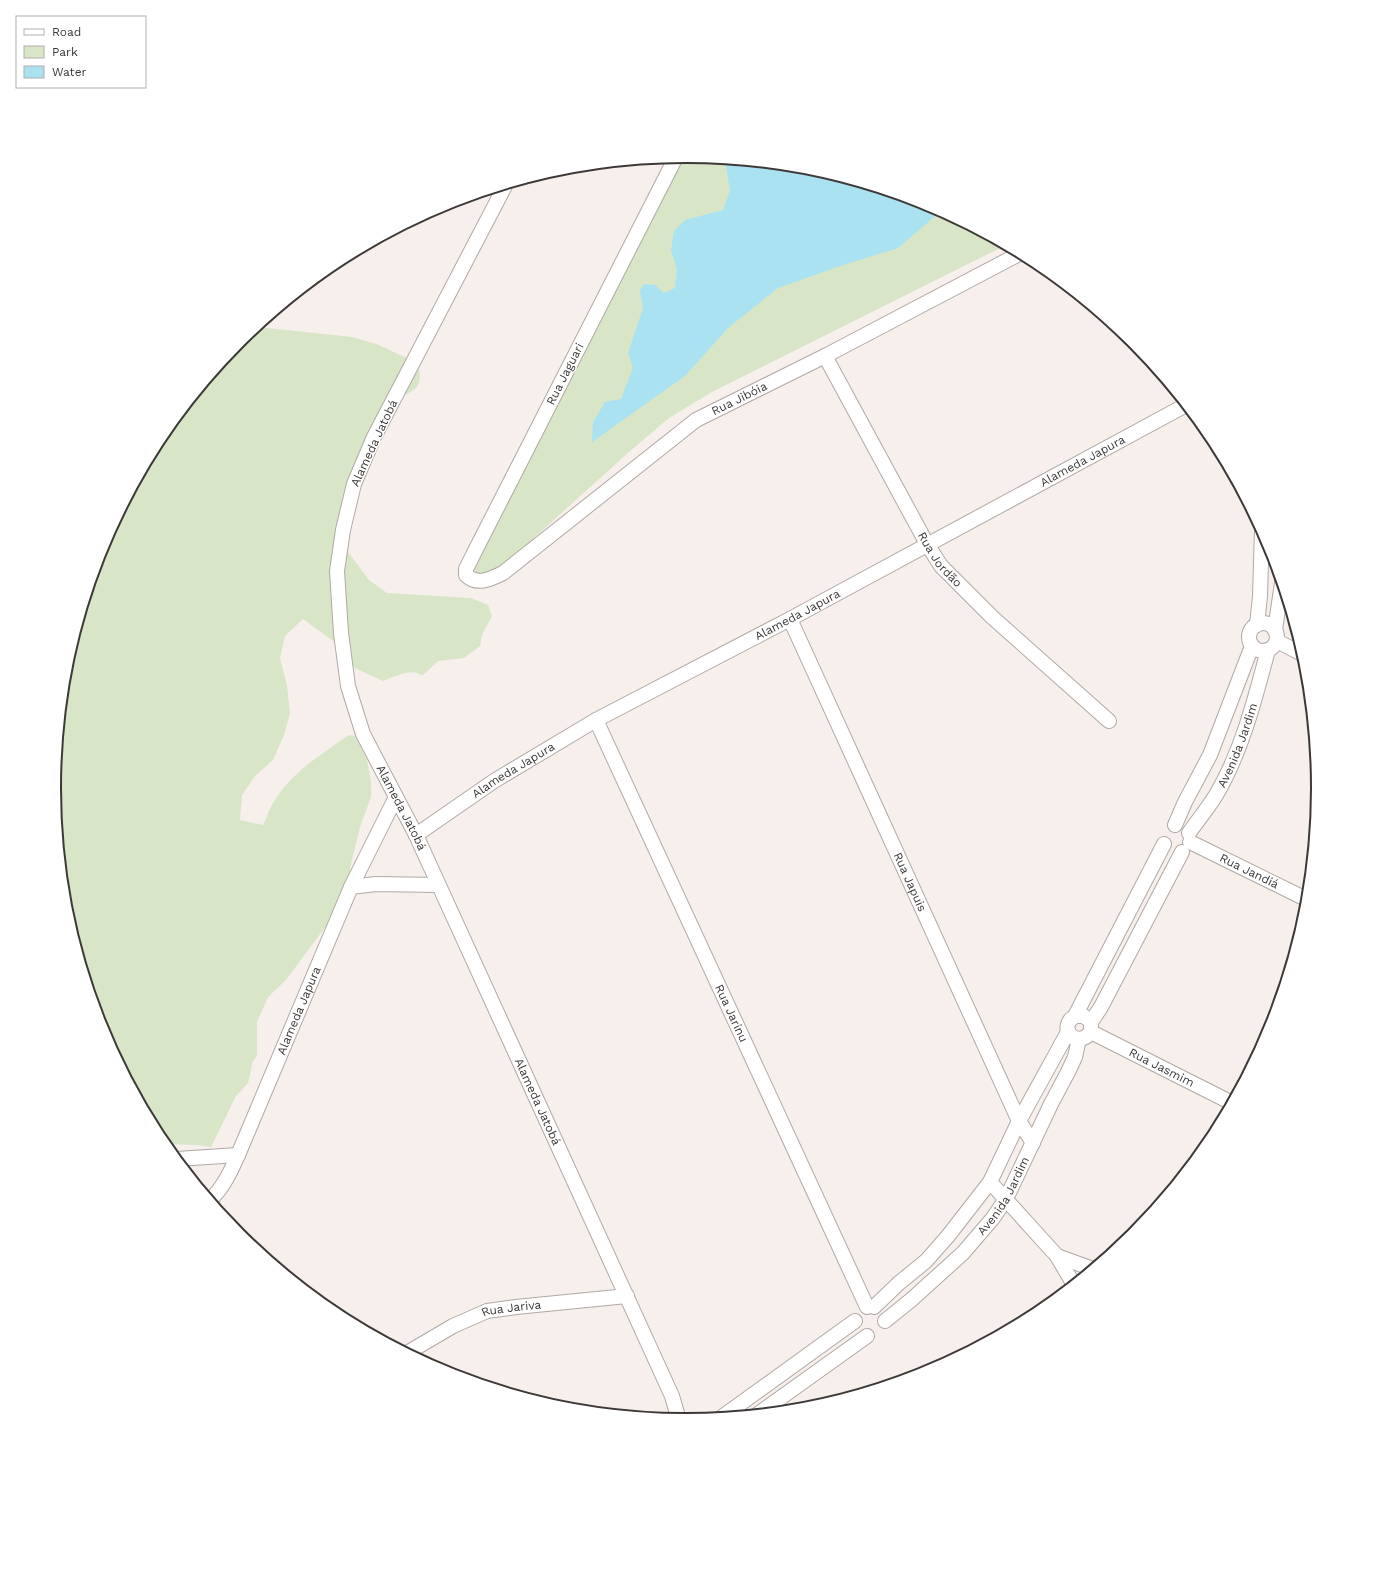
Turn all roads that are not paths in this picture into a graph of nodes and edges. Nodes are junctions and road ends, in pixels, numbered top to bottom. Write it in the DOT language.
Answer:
graph roads {
  1 [pos="673,163"];
  2 [pos="503,191"];
  3 [pos="1015,256"];
  4 [pos="825,356"];
  5 [pos="1182,407"];
  6 [pos="927,544"];
  7 [pos="1262,544"];
  8 [pos="483,581"];
  9 [pos="1281,592"];
  10 [pos="790,619"];
  11 [pos="1257,624"];
  12 [pos="1273,641"];
  13 [pos="1252,646"];
  14 [pos="1297,652"];
  15 [pos="596,720"];
  16 [pos="1109,721"];
  17 [pos="396,797"];
  18 [pos="1175,825"];
  19 [pos="416,836"];
  20 [pos="1187,842"];
  21 [pos="1164,844"];
  22 [pos="438,885"];
  23 [pos="351,887"];
  24 [pos="1302,897"];
  25 [pos="1082,1031"];
  26 [pos="1228,1101"];
  27 [pos="1019,1121"];
  28 [pos="1033,1143"];
  29 [pos="238,1155"];
  30 [pos="182,1159"];
  31 [pos="990,1182"];
  32 [pos="213,1197"];
  33 [pos="1006,1199"];
  34 [pos="1057,1256"];
  35 [pos="1089,1267"];
  36 [pos="1072,1281"];
  37 [pos="627,1296"];
  38 [pos="870,1307"];
  39 [pos="855,1321"];
  40 [pos="885,1321"];
  41 [pos="867,1336"];
  42 [pos="412,1350"];
  43 [pos="765,1409"];
  44 [pos="729,1413"];
  45 [pos="677,1414"];
  1 -- 8 [label="street, Rua Jaguari"];
  2 -- 17 [label="street, Alameda Jatobá"];
  3 -- 4 [label="street, Rua Jibóia"];
  4 -- 6 [label="street, Rua Jordão"];
  4 -- 8 [label="street, Rua Jibóia"];
  5 -- 6 [label="street, Alameda Japura"];
  6 -- 10 [label="street, Alameda Japura"];
  6 -- 16 [label="street, Rua Jordão"];
  7 -- 11 [label="street"];
  9 -- 12 [label="street, Avenida Jardim"];
  10 -- 15 [label="street, Alameda Japura"];
  10 -- 27 [label="street, Rua Japuis"];
  11 -- 12 [label="street"];
  11 -- 13 [label="street"];
  12 -- 13 [label="street"];
  12 -- 14 [label="street"];
  12 -- 20 [label="street, Avenida Jardim"];
  13 -- 18 [label="street, Avenida Jardim"];
  15 -- 19 [label="street, Alameda Japura"];
  15 -- 38 [label="street, Rua Jarinu"];
  17 -- 19 [label="street, Alameda Jatobá"];
  17 -- 23 [label="street, Alameda Japura"];
  18 -- 20 [label="street"];
  18 -- 21 [label="street"];
  19 -- 22 [label="street, Alameda Jatobá"];
  20 -- 21 [label="street"];
  20 -- 24 [label="street, Rua Jandiá"];
  20 -- 25 [label="street, Avenida Jardim"];
  21 -- 25 [label="street"];
  22 -- 23 [label="street"];
  22 -- 37 [label="street, Alameda Jatobá"];
  23 -- 29 [label="street, Alameda Japura"];
  25 -- 26 [label="street, Rua Jasmim"];
  25 -- 27 [label="street, Avenida Jardim"];
  25 -- 28 [label="street, Avenida Jardim"];
  27 -- 28 [label="street, Rua Japuis"];
  27 -- 31 [label="street, Avenida Jardim"];
  28 -- 33 [label="street, Avenida Jardim"];
  29 -- 30 [label="street"];
  29 -- 32 [label="street, Alameda Japura"];
  31 -- 33 [label="street"];
  31 -- 38 [label="street, Avenida Jardim"];
  33 -- 34 [label="street"];
  33 -- 40 [label="street, Avenida Jardim"];
  34 -- 35 [label="street"];
  34 -- 36 [label="street"];
  37 -- 42 [label="street, Rua Jariva"];
  37 -- 45 [label="street, Alameda Jatobá"];
  38 -- 39 [label="street"];
  38 -- 40 [label="street"];
  39 -- 41 [label="street"];
  39 -- 44 [label="street"];
  40 -- 41 [label="street"];
  41 -- 43 [label="street"];
}
